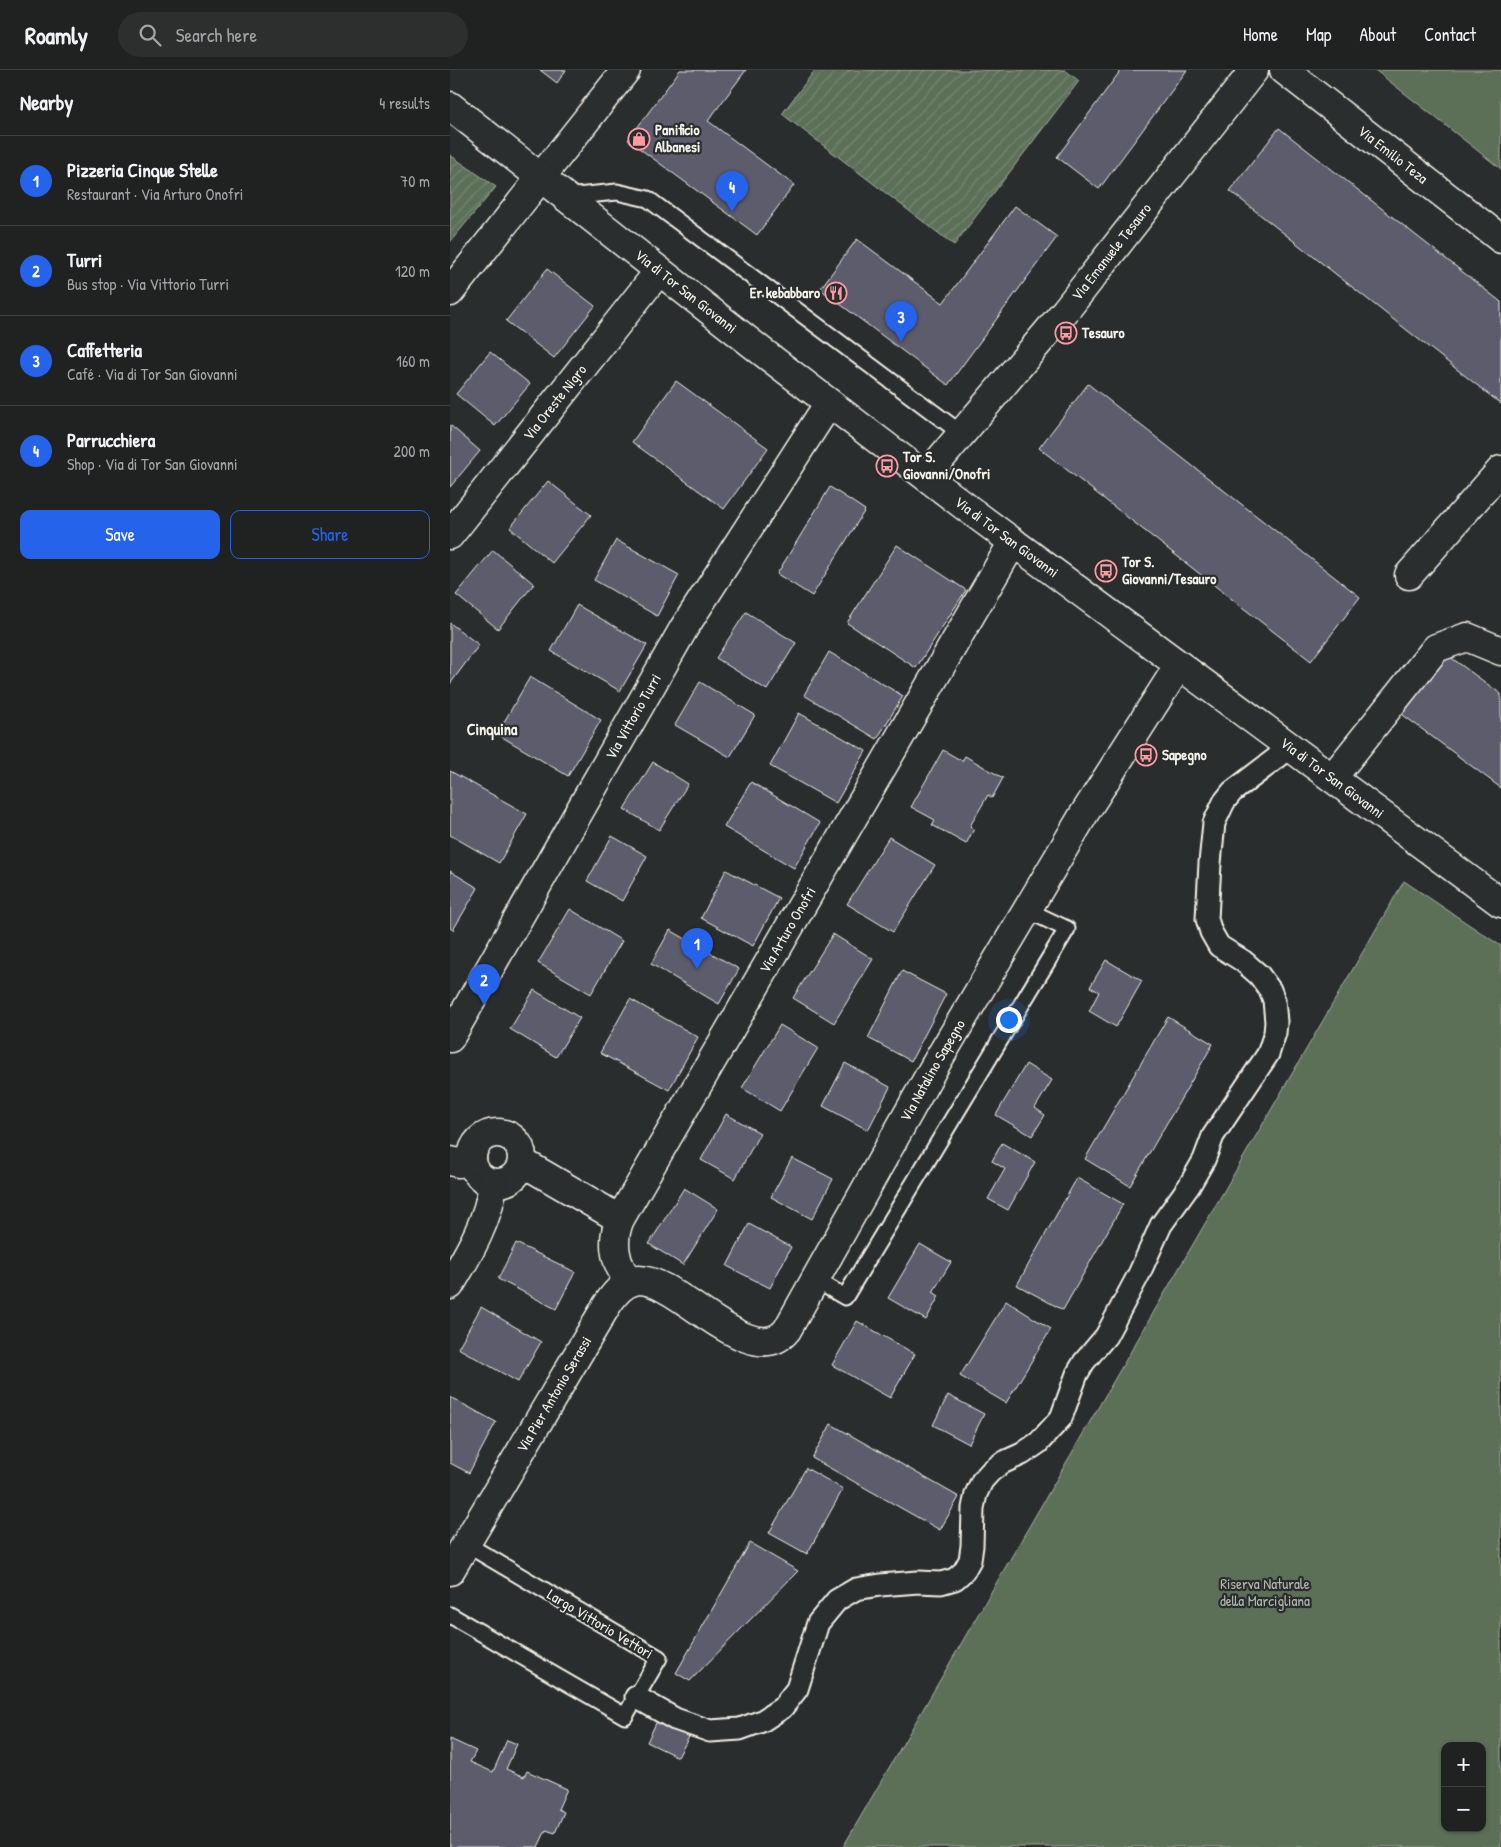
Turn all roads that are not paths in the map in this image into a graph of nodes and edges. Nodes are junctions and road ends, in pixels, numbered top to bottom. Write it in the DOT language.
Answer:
graph roads {
  1 [pos="626,70"];
  2 [pos="1254,70"];
  3 [pos="1284,70"];
  4 [pos="450,106"];
  5 [pos="541,177"];
  6 [pos="566,197"];
  7 [pos="1501,238"];
  8 [pos="659,271"];
  9 [pos="450,292"];
  10 [pos="829,403"];
  11 [pos="962,434"];
  12 [pos="1501,470"];
  13 [pos="926,476"];
  14 [pos="450,535"];
  15 [pos="1013,542"];
  16 [pos="1409,575"];
  17 [pos="1501,651"];
  18 [pos="1179,665"];
  19 [pos="1291,747"];
  20 [pos="1333,777"];
  21 [pos="1501,902"];
  22 [pos="1028,910"];
  23 [pos="450,1038"];
  24 [pos="461,1160"];
  25 [pos="522,1162"];
  26 [pos="493,1183"];
  27 [pos="620,1219"];
  28 [pos="816,1280"];
  29 [pos="631,1282"];
  30 [pos="450,1285"];
  31 [pos="466,1544"];
  32 [pos="450,1571"];
  33 [pos="450,1615"];
  34 [pos="636,1697"];
  1 -- 5 [label="street"];
  2 -- 11 [label="street, Via Emanuele Tesauro"];
  3 -- 7 [label="street, Via Emilio Teza"];
  4 -- 5 [label="street, Via di Tor San Giovanni"];
  5 -- 6 [label="street, Via di Tor San Giovanni"];
  5 -- 9 [label="street"];
  6 -- 8 [label="street, Via di Tor San Giovanni"];
  6 -- 11 [label="lane"];
  8 -- 10 [label="street, Via di Tor San Giovanni"];
  8 -- 14 [label="street, Via Oreste Nigro"];
  10 -- 13 [label="street, Via di Tor San Giovanni"];
  10 -- 23 [label="street, Via Vittorio Turri"];
  11 -- 13 [label="street, Via Emanuele Tesauro"];
  12 -- 16 [label="street"];
  13 -- 15 [label="street, Via di Tor San Giovanni"];
  15 -- 18 [label="street, Via di Tor San Giovanni"];
  15 -- 27 [label="street, Via Arturo Onofri"];
  17 -- 20 [label="street"];
  18 -- 19 [label="street, Via di Tor San Giovanni"];
  18 -- 22 [label="street, Via Natalino Sapegno"];
  19 -- 20 [label="street, Via di Tor San Giovanni"];
  19 -- 34 [label="street"];
  20 -- 21 [label="street, Via di Tor San Giovanni"];
  22 -- 28 [label="street, Via Natalino Sapegno"];
  22 -- 28 [label="lane"];
  24 -- 25 [label="street"];
  24 -- 26 [label="street"];
  25 -- 26 [label="street"];
  25 -- 27 [label="street"];
  26 -- 30 [label="street"];
  27 -- 29 [label="street"];
  28 -- 29 [label="street, Via Natalino Sapegno"];
  29 -- 31 [label="street, Via Pier Antonio Serassi"];
  31 -- 32 [label="street, Via Pier Antonio Serassi"];
  31 -- 34 [label="lane, Largo Vittorio Vettori"];
  33 -- 34 [label="lane, Largo Vittorio Vettori"];
}
